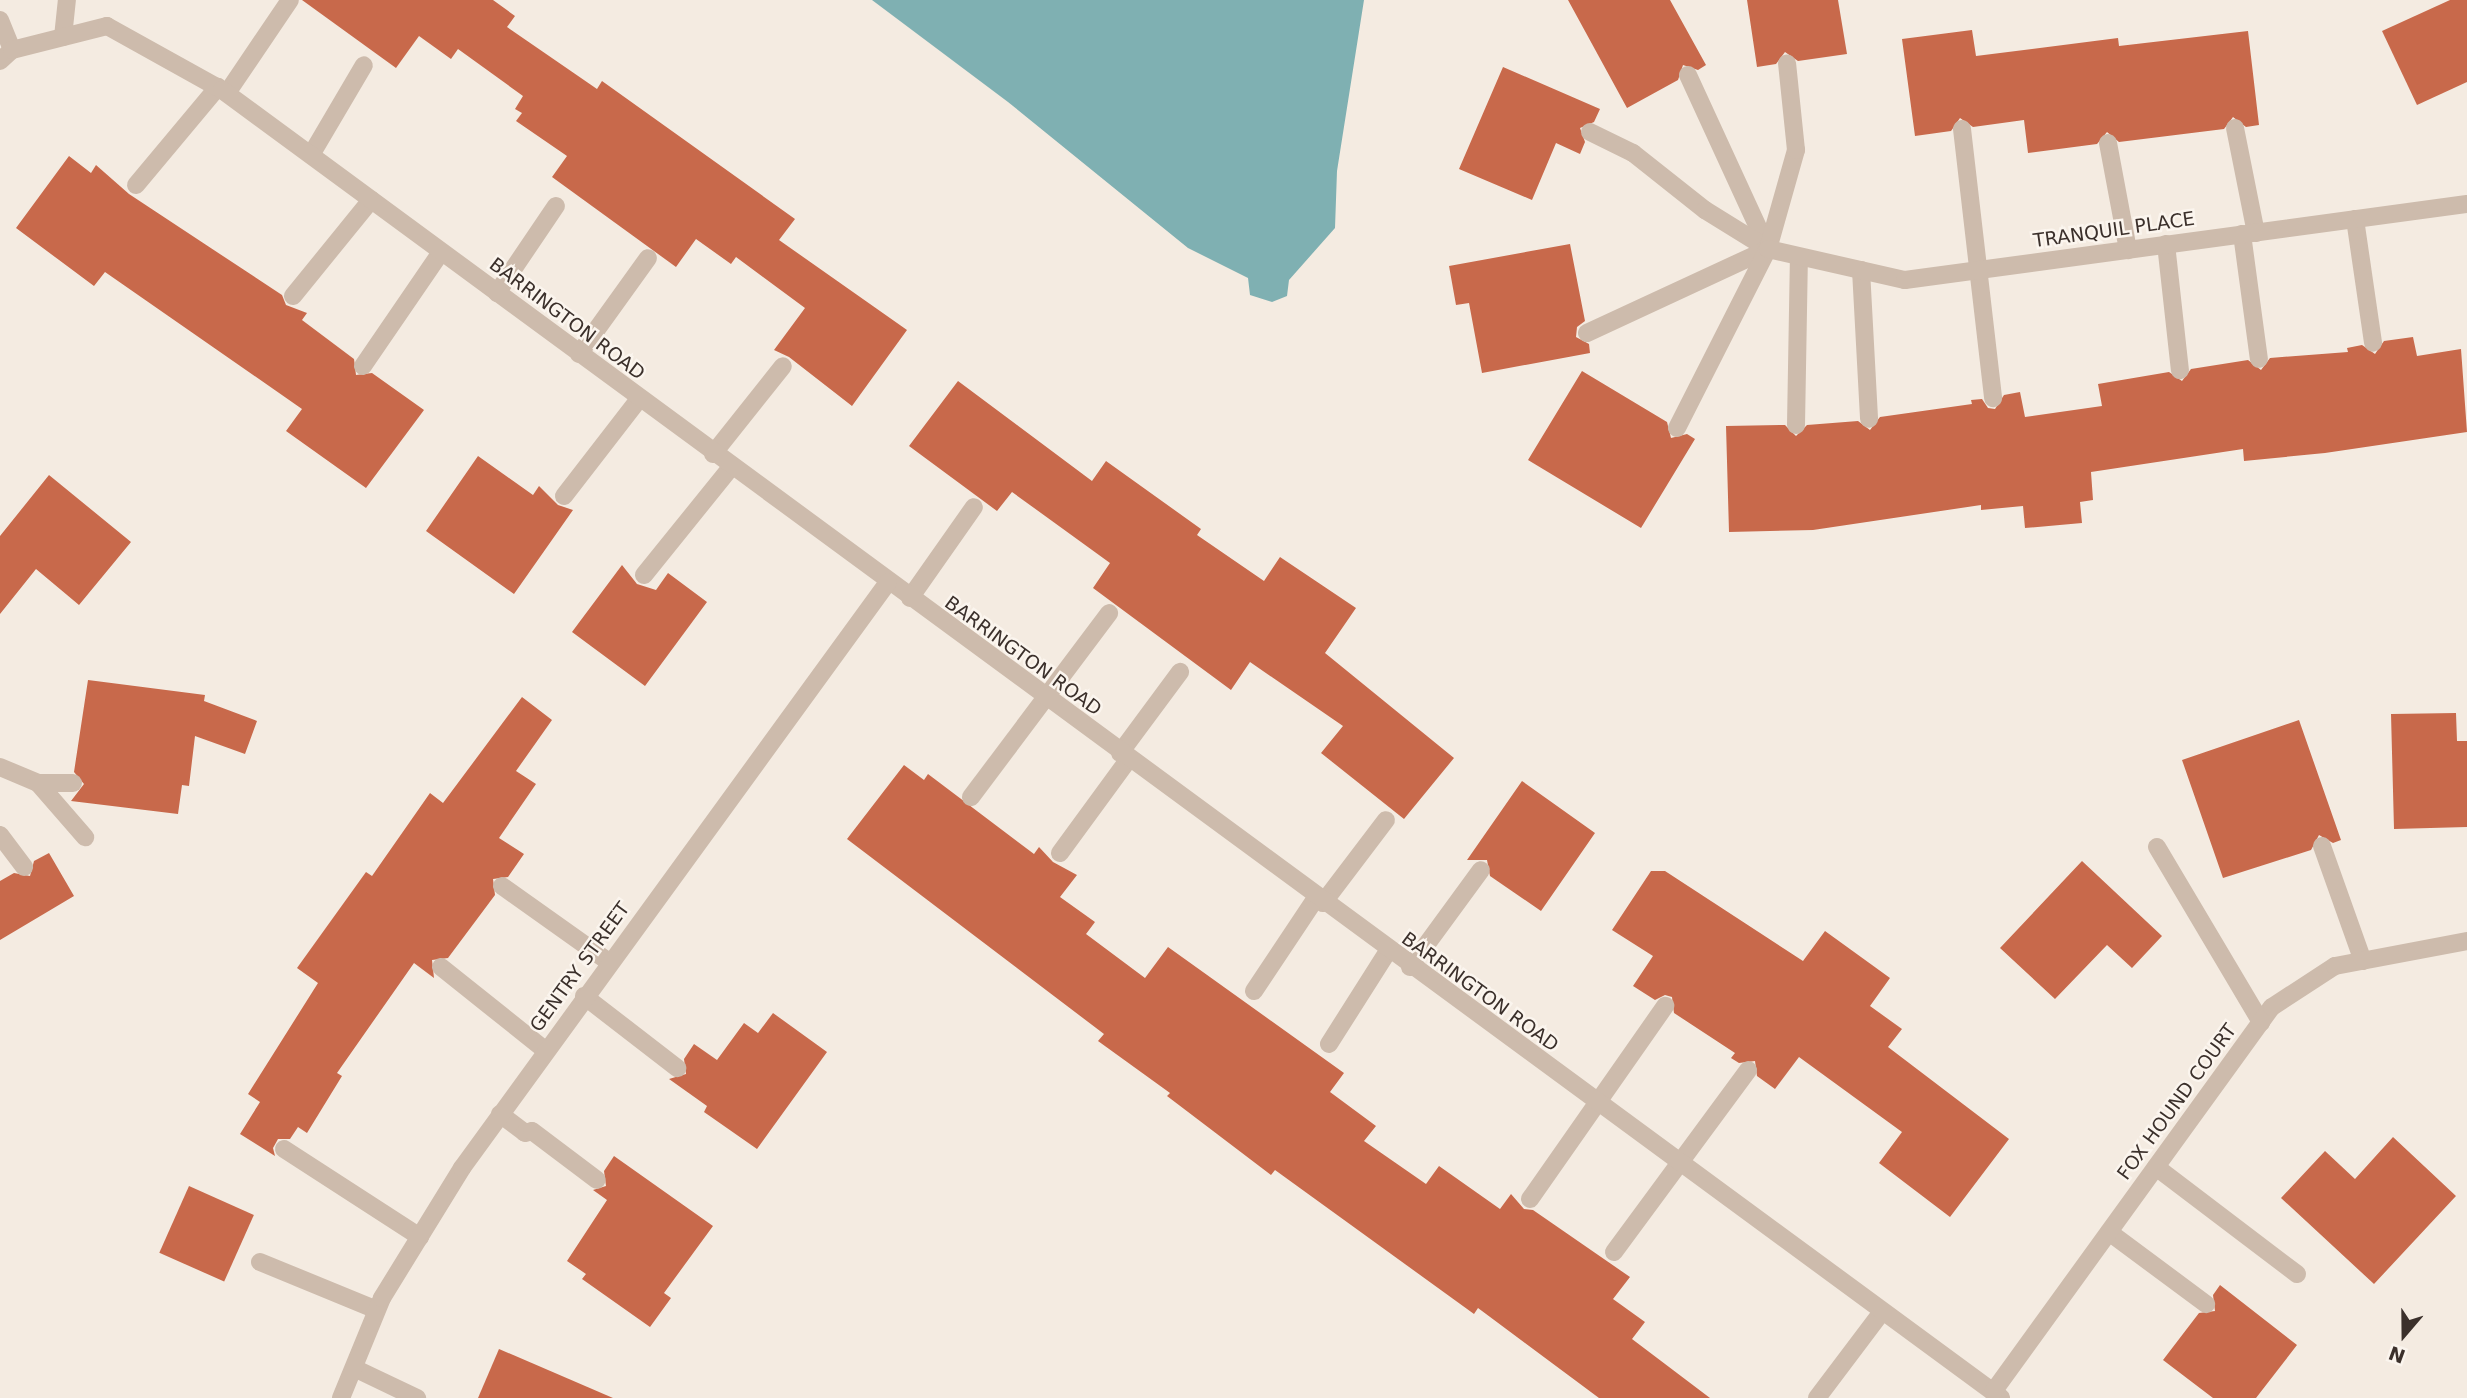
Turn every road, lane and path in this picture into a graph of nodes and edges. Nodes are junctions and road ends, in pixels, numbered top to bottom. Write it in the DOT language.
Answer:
graph roads {
  1 [pos="67,0"];
  2 [pos="290,0"];
  3 [pos="0,20"];
  4 [pos="63,37"];
  5 [pos="6,55"];
  6 [pos="1787,63"];
  7 [pos="364,65"];
  8 [pos="1688,75"];
  9 [pos="222,90"];
  10 [pos="2235,128"];
  11 [pos="1962,129"];
  12 [pos="1590,132"];
  13 [pos="2108,143"];
  14 [pos="311,155"];
  15 [pos="136,185"];
  16 [pos="371,200"];
  17 [pos="2467,204"];
  18 [pos="556,206"];
  19 [pos="2355,219"];
  20 [pos="2249,233"];
  21 [pos="2166,244"];
  22 [pos="1768,250"];
  23 [pos="2127,250"];
  24 [pos="441,252"];
  25 [pos="1800,257"];
  26 [pos="648,258"];
  27 [pos="1861,270"];
  28 [pos="1979,270"];
  29 [pos="497,293"];
  30 [pos="293,296"];
  31 [pos="1587,333"];
  32 [pos="2373,343"];
  33 [pos="579,355"];
  34 [pos="2259,359"];
  35 [pos="363,366"];
  36 [pos="783,366"];
  37 [pos="2180,370"];
  38 [pos="1993,398"];
  39 [pos="639,399"];
  40 [pos="1869,419"];
  41 [pos="1796,425"];
  42 [pos="1676,428"];
  43 [pos="713,454"];
  44 [pos="731,467"];
  45 [pos="564,496"];
  46 [pos="974,508"];
  47 [pos="644,575"];
  48 [pos="888,582"];
  49 [pos="910,598"];
  50 [pos="1109,613"];
  51 [pos="1180,672"];
  52 [pos="1046,699"];
  53 [pos="1124,757"];
  54 [pos="0,767"];
  55 [pos="38,783"];
  56 [pos="73,783"];
  57 [pos="971,797"];
  58 [pos="1386,820"];
  59 [pos="0,835"];
  60 [pos="85,837"];
  61 [pos="2322,846"];
  62 [pos="2157,847"];
  63 [pos="1060,853"];
  64 [pos="24,867"];
  65 [pos="1481,870"];
  66 [pos="502,886"];
  67 [pos="1320,900"];
  68 [pos="2467,941"];
  69 [pos="1388,951"];
  70 [pos="2363,961"];
  71 [pos="609,962"];
  72 [pos="441,967"];
  73 [pos="1410,967"];
  74 [pos="1254,991"];
  75 [pos="584,996"];
  76 [pos="1665,1006"];
  77 [pos="2261,1022"];
  78 [pos="1329,1045"];
  79 [pos="545,1050"];
  80 [pos="677,1068"];
  81 [pos="1748,1070"];
  82 [pos="1597,1105"];
  83 [pos="500,1114"];
  84 [pos="284,1149"];
  85 [pos="1679,1165"];
  86 [pos="2156,1167"];
  87 [pos="597,1180"];
  88 [pos="1530,1199"];
  89 [pos="2109,1232"];
  90 [pos="420,1237"];
  91 [pos="1614,1252"];
  92 [pos="260,1262"];
  93 [pos="2297,1274"];
  94 [pos="2206,1304"];
  95 [pos="377,1310"];
  96 [pos="1881,1313"];
  97 [pos="354,1368"];
  98 [pos="1997,1395"];
  99 [pos="341,1398"];
  100 [pos="417,1398"];
  101 [pos="1817,1398"];
  1 -- 4 [label="street"];
  2 -- 9 [label="street"];
  3 -- 5 [label="street"];
  4 -- 5 [label="street, BARRINGTON ROAD"];
  4 -- 9 [label="street, BARRINGTON ROAD"];
  6 -- 22 [label="street"];
  7 -- 14 [label="street"];
  8 -- 22 [label="street"];
  9 -- 14 [label="street, BARRINGTON ROAD"];
  9 -- 15 [label="street"];
  10 -- 20 [label="street"];
  11 -- 28 [label="street"];
  12 -- 22 [label="street"];
  13 -- 23 [label="street"];
  14 -- 16 [label="street, BARRINGTON ROAD"];
  16 -- 24 [label="street, BARRINGTON ROAD"];
  16 -- 30 [label="street"];
  17 -- 19 [label="street, TRANQUIL PLACE"];
  18 -- 29 [label="street"];
  19 -- 20 [label="street, TRANQUIL PLACE"];
  19 -- 32 [label="street"];
  20 -- 21 [label="street, TRANQUIL PLACE"];
  20 -- 34 [label="street"];
  21 -- 23 [label="street, TRANQUIL PLACE"];
  21 -- 37 [label="street"];
  22 -- 25 [label="street, TRANQUIL PLACE"];
  22 -- 31 [label="street"];
  22 -- 42 [label="street"];
  23 -- 28 [label="street, TRANQUIL PLACE"];
  24 -- 29 [label="street, BARRINGTON ROAD"];
  24 -- 35 [label="street"];
  25 -- 27 [label="street, TRANQUIL PLACE"];
  25 -- 41 [label="street"];
  26 -- 33 [label="street"];
  27 -- 28 [label="street, TRANQUIL PLACE"];
  27 -- 40 [label="street"];
  28 -- 38 [label="street"];
  29 -- 33 [label="street, BARRINGTON ROAD"];
  33 -- 39 [label="street, BARRINGTON ROAD"];
  36 -- 43 [label="street"];
  39 -- 43 [label="street, BARRINGTON ROAD"];
  39 -- 45 [label="street"];
  43 -- 44 [label="street, BARRINGTON ROAD"];
  44 -- 47 [label="street"];
  44 -- 48 [label="street, BARRINGTON ROAD"];
  46 -- 49 [label="street"];
  48 -- 49 [label="street, BARRINGTON ROAD"];
  48 -- 71 [label="street, GENTRY STREET"];
  49 -- 52 [label="street, BARRINGTON ROAD"];
  50 -- 52 [label="street"];
  51 -- 53 [label="street"];
  52 -- 53 [label="street, BARRINGTON ROAD"];
  52 -- 57 [label="street"];
  53 -- 63 [label="street"];
  53 -- 67 [label="street, BARRINGTON ROAD"];
  54 -- 55 [label="street"];
  55 -- 56 [label="street"];
  55 -- 60 [label="street"];
  58 -- 67 [label="street"];
  59 -- 64 [label="street"];
  61 -- 70 [label="street"];
  62 -- 77 [label="street"];
  65 -- 73 [label="street"];
  66 -- 71 [label="street"];
  67 -- 69 [label="street, BARRINGTON ROAD"];
  67 -- 74 [label="street"];
  68 -- 70 [label="street, FOX HOUND COURT"];
  69 -- 73 [label="street, BARRINGTON ROAD"];
  69 -- 78 [label="street"];
  70 -- 77 [label="street, FOX HOUND COURT"];
  71 -- 75 [label="street, GENTRY STREET"];
  72 -- 79 [label="street"];
  73 -- 82 [label="street, BARRINGTON ROAD"];
  75 -- 79 [label="street, GENTRY STREET"];
  75 -- 80 [label="street"];
  76 -- 82 [label="street"];
  77 -- 86 [label="street, FOX HOUND COURT"];
  79 -- 83 [label="street, GENTRY STREET"];
  81 -- 85 [label="street"];
  82 -- 85 [label="street, BARRINGTON ROAD"];
  82 -- 88 [label="street"];
  83 -- 87 [label="street"];
  83 -- 90 [label="street, GENTRY STREET"];
  84 -- 90 [label="street"];
  85 -- 91 [label="street"];
  85 -- 96 [label="street, BARRINGTON ROAD"];
  86 -- 89 [label="street, FOX HOUND COURT"];
  86 -- 93 [label="street"];
  89 -- 94 [label="street"];
  89 -- 98 [label="street, FOX HOUND COURT"];
  90 -- 95 [label="street, GENTRY STREET"];
  92 -- 95 [label="street"];
  95 -- 97 [label="street, GENTRY STREET"];
  96 -- 98 [label="street, BARRINGTON ROAD"];
  96 -- 101 [label="street"];
  97 -- 99 [label="street, GENTRY STREET"];
  97 -- 100 [label="street"];
}
